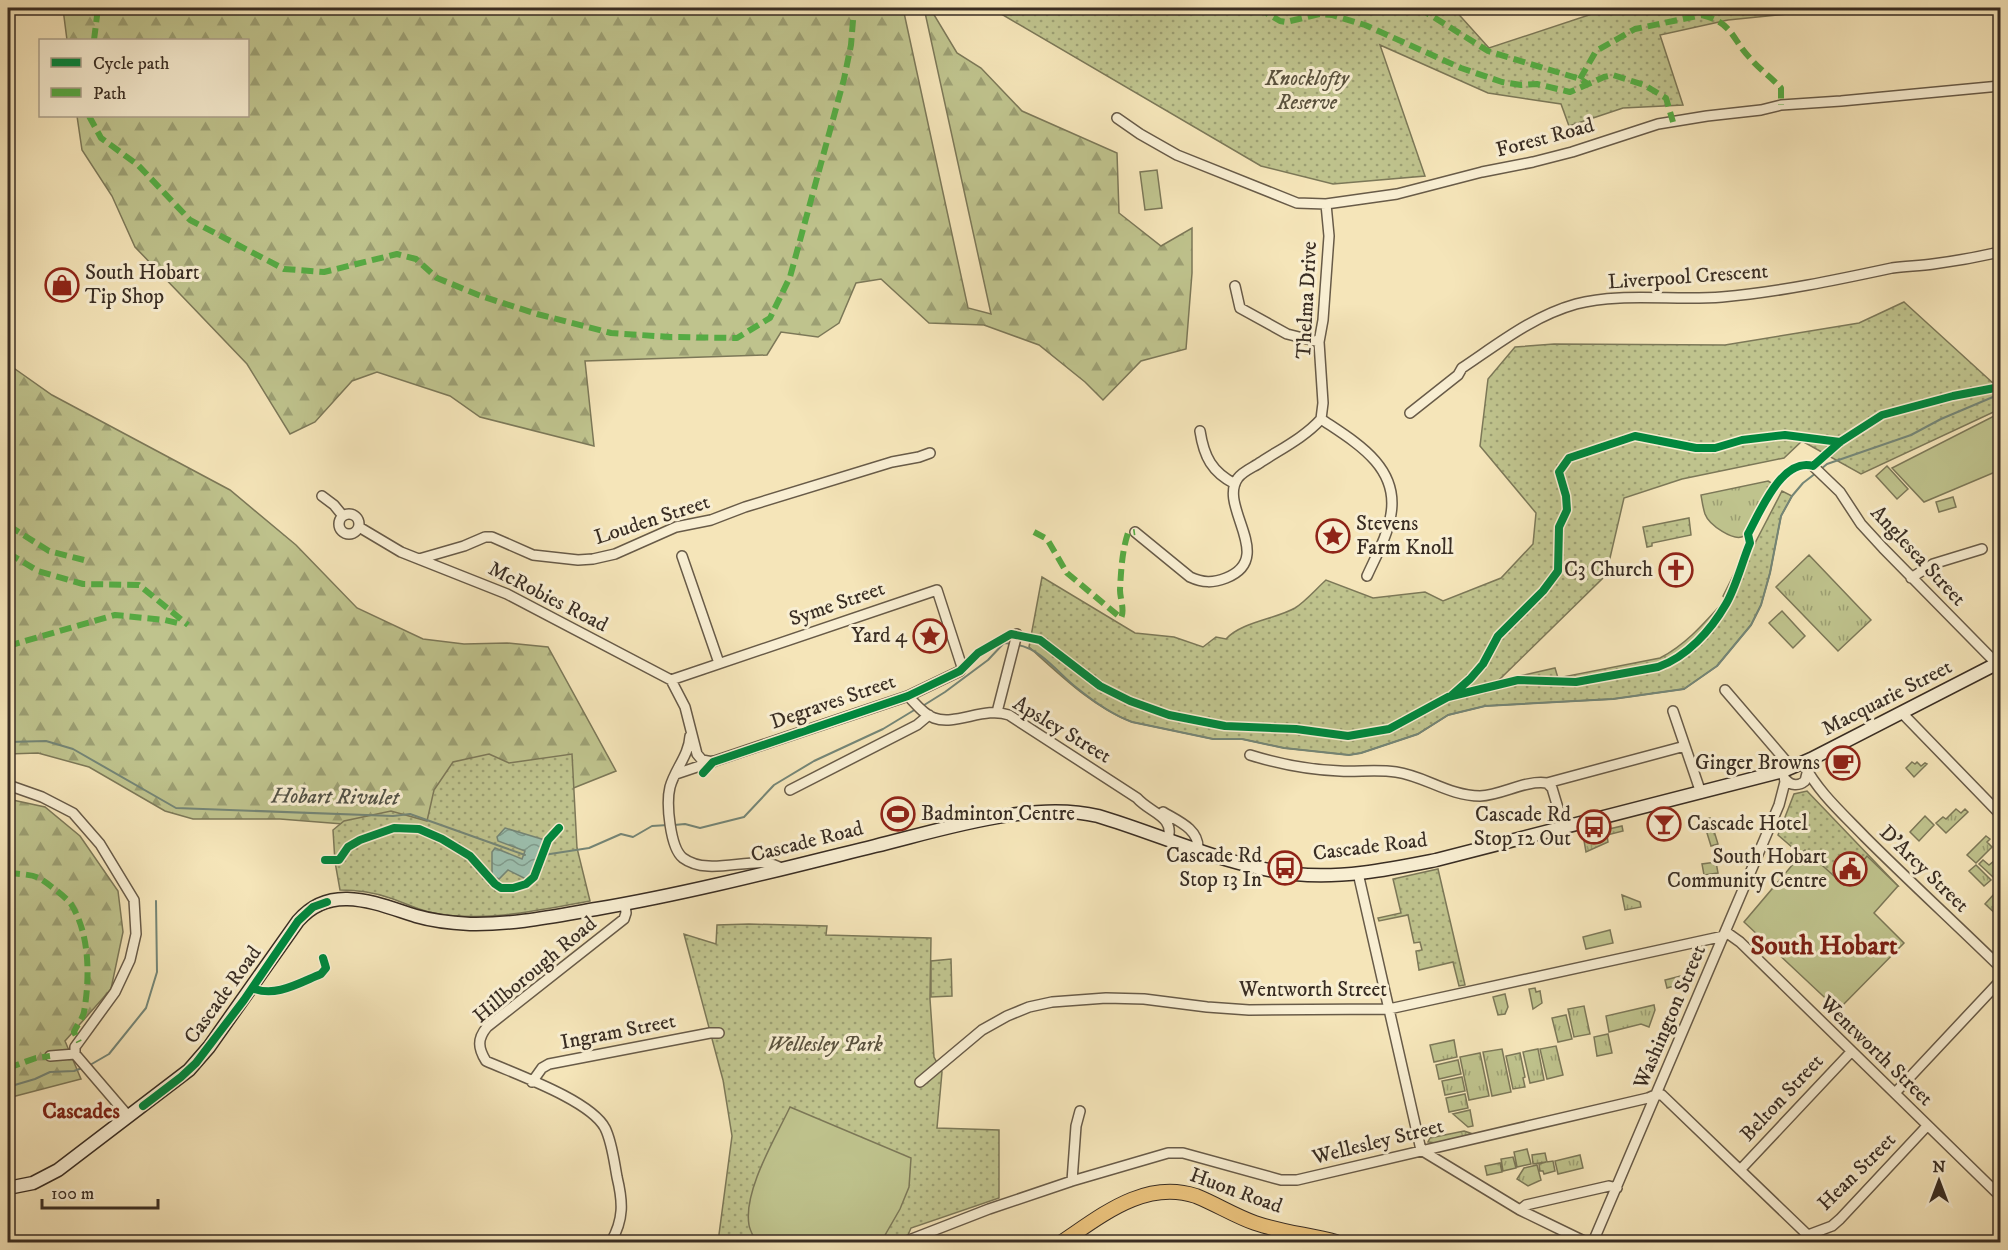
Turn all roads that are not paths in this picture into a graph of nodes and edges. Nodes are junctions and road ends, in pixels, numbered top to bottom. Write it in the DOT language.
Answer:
graph roads {
  1 [pos="2001,86"];
  2 [pos="1117,118"];
  3 [pos="1326,204"];
  4 [pos="2001,252"];
  5 [pos="1235,286"];
  6 [pos="1319,342"];
  7 [pos="1410,413"];
  8 [pos="1321,419"];
  9 [pos="1200,431"];
  10 [pos="930,453"];
  11 [pos="1813,466"];
  12 [pos="1235,484"];
  13 [pos="322,496"];
  14 [pos="343,516"];
  15 [pos="359,527"];
  16 [pos="1135,532"];
  17 [pos="1982,549"];
  18 [pos="682,556"];
  19 [pos="418,558"];
  20 [pos="1367,576"];
  21 [pos="1911,578"];
  22 [pos="1016,637"];
  23 [pos="719,663"];
  24 [pos="1999,664"];
  25 [pos="962,668"];
  26 [pos="670,680"];
  27 [pos="1725,690"];
  28 [pos="918,706"];
  29 [pos="1673,711"];
  30 [pos="998,712"];
  31 [pos="1902,713"];
  32 [pos="690,729"];
  33 [pos="1685,746"];
  34 [pos="1250,755"];
  35 [pos="712,762"];
  36 [pos="1794,771"];
  37 [pos="676,774"];
  38 [pos="1547,783"];
  39 [pos="8,785"];
  40 [pos="1798,785"];
  41 [pos="790,790"];
  42 [pos="1701,793"];
  43 [pos="1823,794"];
  44 [pos="1137,798"];
  45 [pos="1779,805"];
  46 [pos="2001,814"];
  47 [pos="1564,828"];
  48 [pos="1168,839"];
  49 [pos="1198,849"];
  50 [pos="782,869"];
  51 [pos="1358,873"];
  52 [pos="625,904"];
  53 [pos="1725,934"];
  54 [pos="2000,964"];
  55 [pos="2001,981"];
  56 [pos="1389,1009"];
  57 [pos="719,1034"];
  58 [pos="1851,1052"];
  59 [pos="75,1054"];
  60 [pos="50,1056"];
  61 [pos="532,1082"];
  62 [pos="920,1082"];
  63 [pos="1895,1093"];
  64 [pos="1657,1094"];
  65 [pos="1080,1111"];
  66 [pos="129,1117"];
  67 [pos="1927,1126"];
  68 [pos="1420,1150"];
  69 [pos="1740,1170"];
  70 [pos="1072,1181"];
  71 [pos="8,1188"];
  72 [pos="1617,1188"];
  73 [pos="2001,1196"];
  74 [pos="1520,1210"];
  75 [pos="1808,1235"];
  76 [pos="610,1242"];
  77 [pos="904,1242"];
  78 [pos="1062,1242"];
  79 [pos="1336,1242"];
  80 [pos="1586,1242"];
  81 [pos="1593,1242"];
  82 [pos="1815,1242"];
  1 -- 3 [label="street, Forest Road"];
  2 -- 3 [label="street, Forest Road"];
  3 -- 6 [label="street, Thelma Drive"];
  4 -- 7 [label="street, Liverpool Crescent"];
  5 -- 6 [label="street"];
  6 -- 8 [label="street, Thelma Drive"];
  8 -- 12 [label="street"];
  8 -- 20 [label="street"];
  9 -- 12 [label="street"];
  10 -- 19 [label="street, Louden Street"];
  11 -- 21 [label="street, Anglesea Street"];
  12 -- 16 [label="street"];
  13 -- 14 [label="street"];
  14 -- 15 [label="street"];
  14 -- 15 [label="street"];
  15 -- 19 [label="street, McRobies Road"];
  17 -- 21 [label="street"];
  18 -- 23 [label="street"];
  19 -- 26 [label="street, McRobies Road"];
  21 -- 24 [label="street, Anglesea Street"];
  22 -- 30 [label="street"];
  23 -- 25 [label="street, Syme Street"];
  23 -- 26 [label="street, Syme Street"];
  24 -- 31 [label="street, Macquarie Street"];
  25 -- 28 [label="street, Degraves Street"];
  26 -- 32 [label="street"];
  27 -- 36 [label="street, D'Arcy Street"];
  28 -- 30 [label="street, Apsley Street"];
  28 -- 35 [label="street, Degraves Street"];
  28 -- 41 [label="street"];
  29 -- 33 [label="street"];
  30 -- 44 [label="street, Apsley Street"];
  31 -- 36 [label="street, Macquarie Street"];
  31 -- 46 [label="street"];
  32 -- 35 [label="street"];
  32 -- 37 [label="street"];
  33 -- 38 [label="street"];
  33 -- 42 [label="street"];
  34 -- 38 [label="street"];
  35 -- 37 [label="street, Degraves Street"];
  36 -- 40 [label="street"];
  36 -- 40 [label="street"];
  36 -- 42 [label="street, Cascade Road"];
  36 -- 43 [label="street, D'Arcy Street"];
  36 -- 45 [label="street, Washington Street"];
  37 -- 50 [label="street"];
  38 -- 47 [label="street"];
  39 -- 59 [label="street"];
  40 -- 43 [label="street, D'Arcy Street"];
  40 -- 45 [label="street, Washington Street"];
  42 -- 47 [label="street, Cascade Road"];
  43 -- 54 [label="street, D'Arcy Street"];
  44 -- 48 [label="street, Apsley Street"];
  44 -- 49 [label="street, Apsley Street"];
  45 -- 53 [label="street, Washington Street"];
  47 -- 51 [label="street, Cascade Road"];
  48 -- 49 [label="street, Cascade Road"];
  48 -- 50 [label="street, Cascade Road"];
  49 -- 51 [label="street, Cascade Road"];
  50 -- 52 [label="street, Cascade Road"];
  51 -- 56 [label="street"];
  52 -- 61 [label="street, Hillborough Road"];
  52 -- 66 [label="street, Cascade Road"];
  53 -- 56 [label="street, Wentworth Street"];
  53 -- 58 [label="street, Wentworth Street"];
  53 -- 64 [label="street, Washington Street"];
  55 -- 63 [label="street"];
  56 -- 62 [label="street, Wentworth Street"];
  56 -- 68 [label="street"];
  57 -- 61 [label="street, Ingram Street"];
  58 -- 63 [label="street, Wentworth Street"];
  58 -- 69 [label="street, Belton Street"];
  59 -- 60 [label="street"];
  59 -- 66 [label="street"];
  61 -- 76 [label="street, Hillborough Road"];
  63 -- 67 [label="street, Wentworth Street"];
  64 -- 68 [label="street, Wellesley Street"];
  64 -- 69 [label="street"];
  64 -- 72 [label="street, Washington Street"];
  65 -- 70 [label="street"];
  66 -- 71 [label="street, Cascade Road"];
  67 -- 73 [label="street, Wentworth Street"];
  67 -- 75 [label="street, Hean Street"];
  68 -- 70 [label="street, Wellesley Street"];
  68 -- 74 [label="street"];
  69 -- 75 [label="street"];
  70 -- 77 [label="street, Wellesley Street"];
  72 -- 74 [label="street"];
  72 -- 81 [label="street, Washington Street"];
  74 -- 80 [label="street"];
  75 -- 82 [label="street"];
  78 -- 79 [label="main road, Huon Road"];
}
